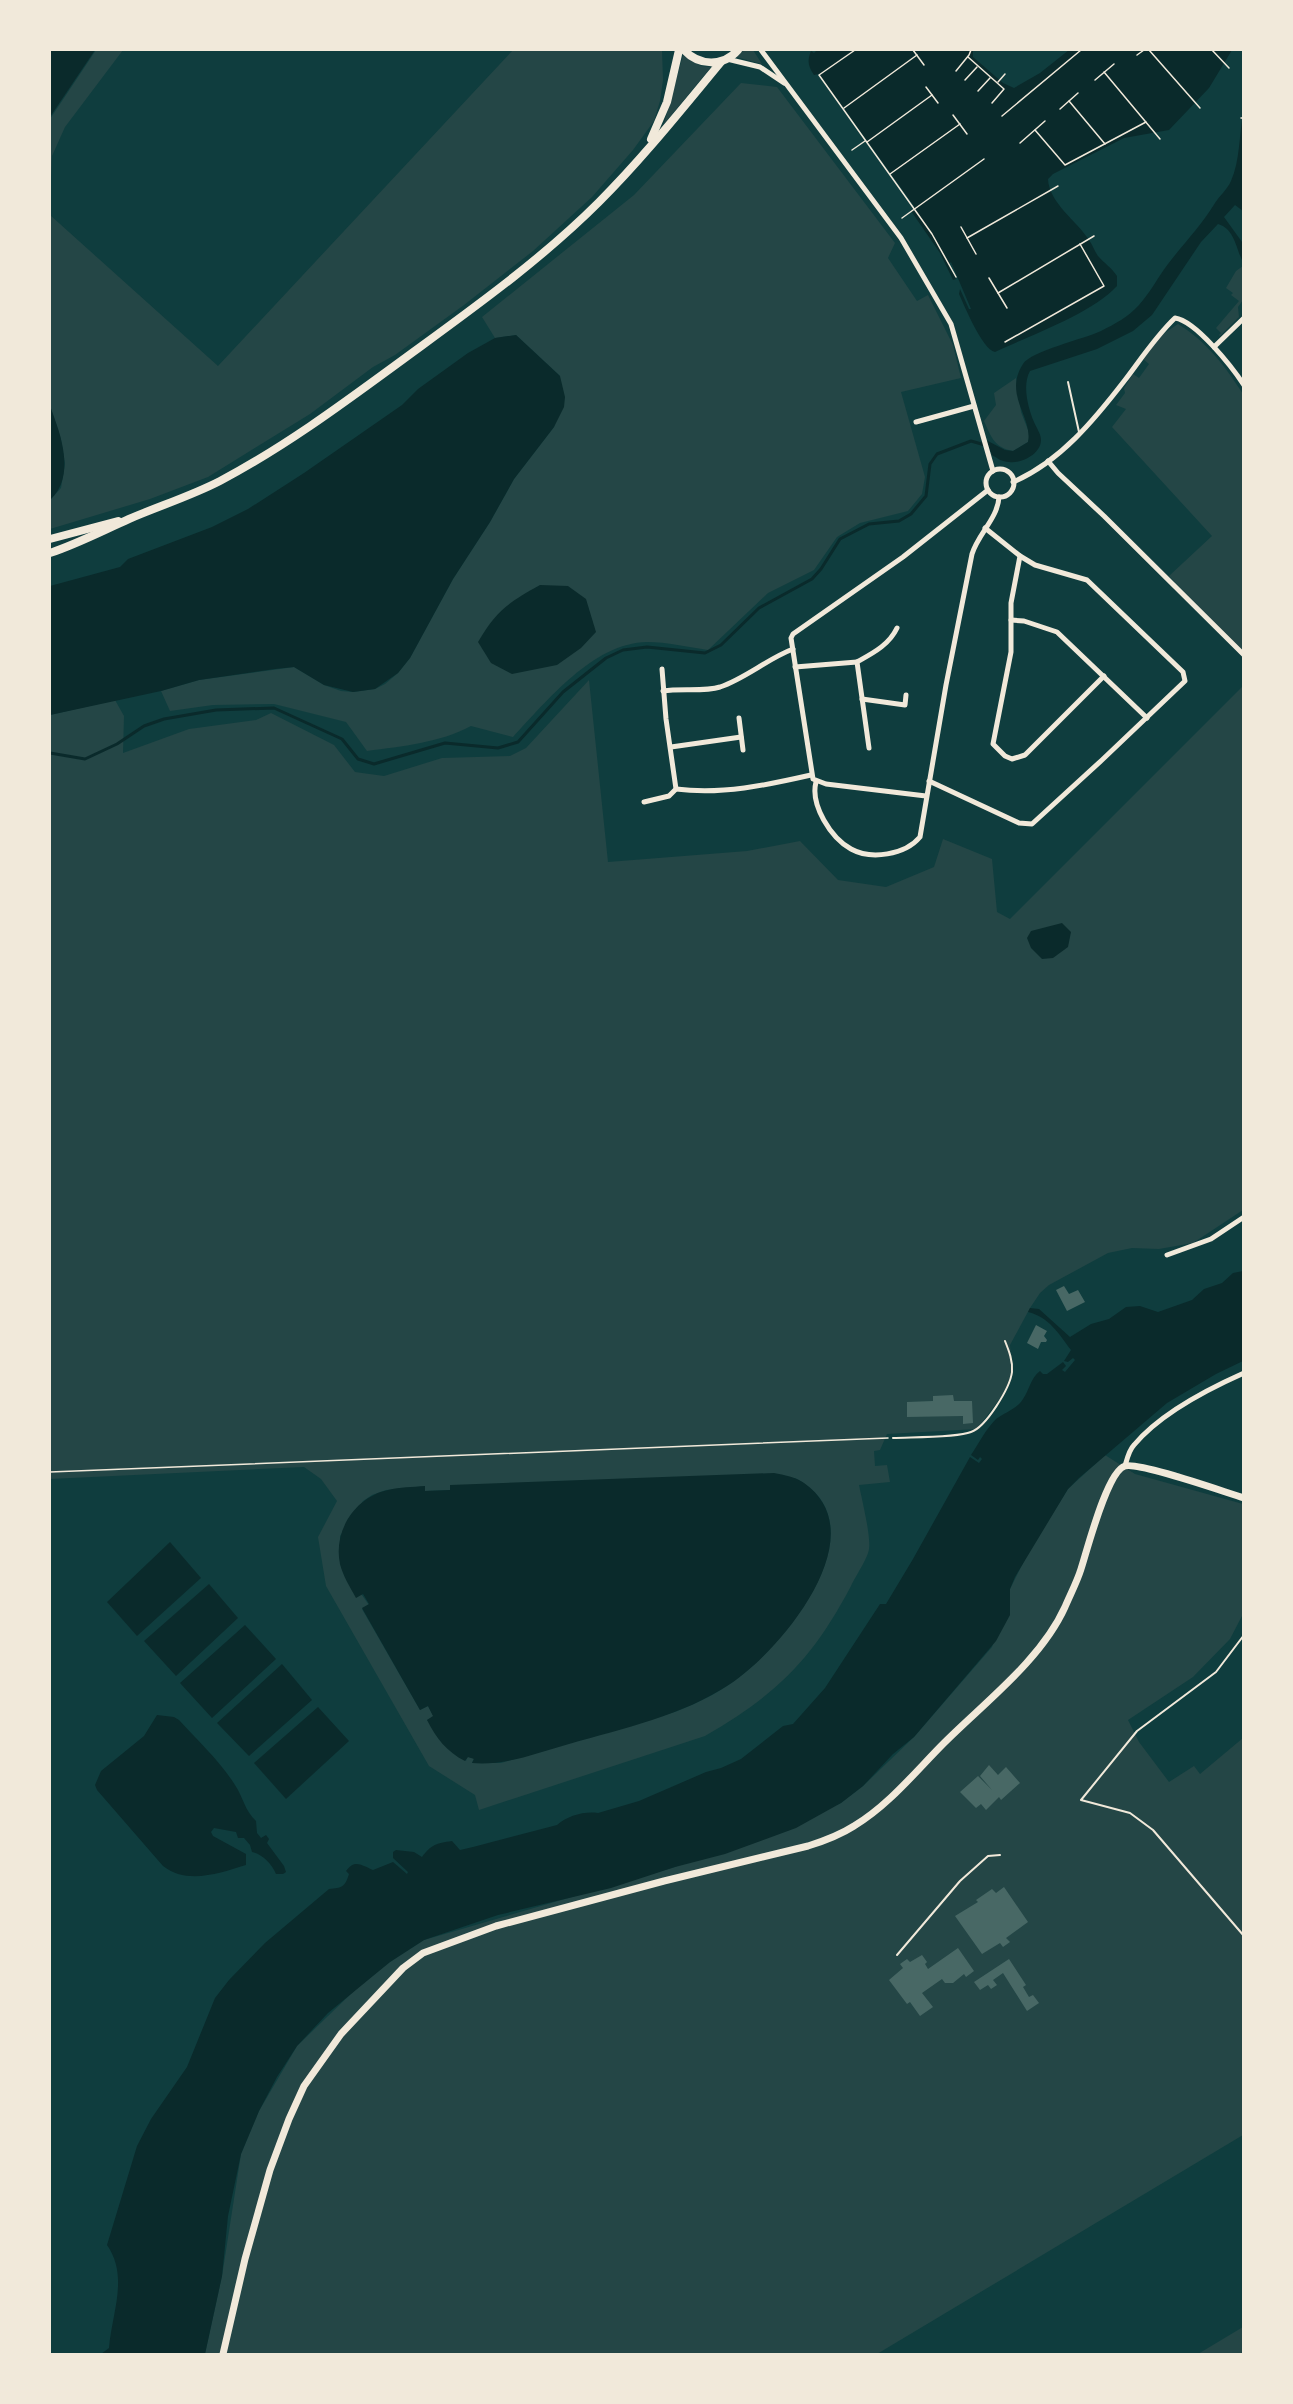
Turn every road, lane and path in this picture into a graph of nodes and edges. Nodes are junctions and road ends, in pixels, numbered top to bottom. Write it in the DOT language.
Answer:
graph roads {
  1 [pos="679,50"];
  2 [pos="684,50"];
  3 [pos="738,50"];
  4 [pos="761,50"];
  5 [pos="855,50"];
  6 [pos="913,50"];
  7 [pos="971,50"];
  8 [pos="1080,50"];
  9 [pos="1144,50"];
  10 [pos="1149,50"];
  11 [pos="1212,50"];
  12 [pos="1137,55"];
  13 [pos="917,56"];
  14 [pos="968,57"];
  15 [pos="724,60"];
  16 [pos="1114,64"];
  17 [pos="924,65"];
  18 [pos="978,66"];
  19 [pos="1229,68"];
  20 [pos="956,71"];
  21 [pos="1104,72"];
  22 [pos="1005,74"];
  23 [pos="991,77"];
  24 [pos="965,80"];
  25 [pos="1095,80"];
  26 [pos="997,83"];
  27 [pos="788,86"];
  28 [pos="926,87"];
  29 [pos="978,91"];
  30 [pos="1078,93"];
  31 [pos="932,95"];
  32 [pos="1069,101"];
  33 [pos="938,103"];
  34 [pos="992,103"];
  35 [pos="1200,108"];
  36 [pos="843,109"];
  37 [pos="1060,109"];
  38 [pos="953,115"];
  39 [pos="1002,116"];
  40 [pos="1046,121"];
  41 [pos="1146,122"];
  42 [pos="960,124"];
  43 [pos="1035,130"];
  44 [pos="967,134"];
  45 [pos="1160,139"];
  46 [pos="866,141"];
  47 [pos="1020,143"];
  48 [pos="1105,144"];
  49 [pos="852,150"];
  50 [pos="642,155"];
  51 [pos="984,159"];
  52 [pos="890,175"];
  53 [pos="1058,186"];
  54 [pos="915,209"];
  55 [pos="902,218"];
  56 [pos="961,227"];
  57 [pos="1094,236"];
  58 [pos="967,238"];
  59 [pos="1080,244"];
  60 [pos="976,254"];
  61 [pos="957,277"];
  62 [pos="989,278"];
  63 [pos="998,293"];
  64 [pos="1007,308"];
  65 [pos="1244,318"];
  66 [pos="1005,342"];
  67 [pos="1214,347"];
  68 [pos="1068,382"];
  69 [pos="1244,385"];
  70 [pos="974,406"];
  71 [pos="916,422"];
  72 [pos="1080,433"];
  73 [pos="1048,461"];
  74 [pos="993,471"];
  75 [pos="1013,482"];
  76 [pos="988,490"];
  77 [pos="999,497"];
  78 [pos="130,519"];
  79 [pos="985,528"];
  80 [pos="50,539"];
  81 [pos="50,552"];
  82 [pos="1020,556"];
  83 [pos="1011,620"];
  84 [pos="897,628"];
  85 [pos="793,649"];
  86 [pos="1244,655"];
  87 [pos="857,662"];
  88 [pos="795,667"];
  89 [pos="662,669"];
  90 [pos="1104,676"];
  91 [pos="663,691"];
  92 [pos="906,695"];
  93 [pos="862,699"];
  94 [pos="739,717"];
  95 [pos="1147,718"];
  96 [pos="741,737"];
  97 [pos="671,747"];
  98 [pos="869,748"];
  99 [pos="742,750"];
  100 [pos="811,775"];
  101 [pos="816,782"];
  102 [pos="929,782"];
  103 [pos="676,789"];
  104 [pos="926,796"];
  105 [pos="645,802"];
  106 [pos="1244,1216"];
  107 [pos="1167,1256"];
  108 [pos="1005,1341"];
  109 [pos="1244,1373"];
  110 [pos="893,1438"];
  111 [pos="1125,1466"];
  112 [pos="50,1472"];
  113 [pos="1244,1498"];
  114 [pos="1244,1635"];
  115 [pos="1000,1855"];
  116 [pos="1244,1936"];
  117 [pos="897,1954"];
  118 [pos="223,2355"];
  1 -- 50 [label="main road"];
  2 -- 15 [label="main road"];
  3 -- 15 [label="main road"];
  4 -- 27 [label="street"];
  5 -- 36 [label="path"];
  6 -- 13 [label="path"];
  7 -- 14 [label="path"];
  8 -- 39 [label="path"];
  9 -- 12 [label="path"];
  10 -- 35 [label="path"];
  11 -- 19 [label="path"];
  13 -- 17 [label="path"];
  13 -- 36 [label="path"];
  14 -- 18 [label="path"];
  14 -- 20 [label="path"];
  15 -- 27 [label="street"];
  15 -- 50 [label="main road"];
  16 -- 21 [label="path"];
  18 -- 23 [label="path"];
  18 -- 24 [label="path"];
  21 -- 25 [label="path"];
  21 -- 41 [label="path"];
  22 -- 26 [label="path"];
  23 -- 26 [label="path"];
  23 -- 29 [label="path"];
  26 -- 34 [label="path"];
  27 -- 70 [label="street"];
  28 -- 31 [label="path"];
  30 -- 32 [label="path"];
  31 -- 33 [label="path"];
  31 -- 46 [label="path"];
  32 -- 37 [label="path"];
  32 -- 48 [label="path"];
  36 -- 46 [label="path"];
  38 -- 42 [label="path"];
  40 -- 43 [label="path"];
  41 -- 45 [label="path"];
  41 -- 48 [label="path"];
  42 -- 44 [label="path"];
  42 -- 52 [label="path"];
  43 -- 47 [label="path"];
  43 -- 48 [label="path"];
  46 -- 49 [label="path"];
  46 -- 52 [label="path"];
  50 -- 78 [label="main road"];
  51 -- 54 [label="path"];
  52 -- 54 [label="path"];
  53 -- 58 [label="path"];
  54 -- 55 [label="path"];
  54 -- 61 [label="path"];
  56 -- 58 [label="path"];
  57 -- 59 [label="path"];
  58 -- 60 [label="path"];
  59 -- 63 [label="path"];
  59 -- 66 [label="path"];
  62 -- 63 [label="path"];
  63 -- 64 [label="path"];
  65 -- 67 [label="street"];
  67 -- 69 [label="street"];
  67 -- 72 [label="street"];
  68 -- 72 [label="lane"];
  70 -- 71 [label="street"];
  70 -- 74 [label="street"];
  72 -- 73 [label="street"];
  73 -- 75 [label="street"];
  73 -- 86 [label="street"];
  74 -- 75 [label="street"];
  74 -- 76 [label="street"];
  75 -- 77 [label="street"];
  76 -- 77 [label="street"];
  76 -- 85 [label="street"];
  77 -- 79 [label="street"];
  78 -- 80 [label="main road"];
  78 -- 81 [label="main road"];
  79 -- 82 [label="street"];
  79 -- 102 [label="street"];
  82 -- 83 [label="street"];
  82 -- 95 [label="street"];
  83 -- 90 [label="street"];
  83 -- 90 [label="street"];
  84 -- 87 [label="street"];
  85 -- 88 [label="street"];
  85 -- 91 [label="street"];
  87 -- 88 [label="street"];
  87 -- 93 [label="street"];
  88 -- 100 [label="street"];
  89 -- 91 [label="street"];
  90 -- 95 [label="street"];
  91 -- 97 [label="street"];
  92 -- 93 [label="street"];
  93 -- 98 [label="street"];
  94 -- 96 [label="street"];
  95 -- 102 [label="street"];
  96 -- 97 [label="street"];
  96 -- 99 [label="street"];
  97 -- 103 [label="street"];
  100 -- 101 [label="street"];
  100 -- 103 [label="street"];
  101 -- 104 [label="street"];
  101 -- 104 [label="street"];
  102 -- 104 [label="street"];
  103 -- 105 [label="street"];
  106 -- 107 [label="street"];
  108 -- 110 [label="lane"];
  109 -- 111 [label="street"];
  110 -- 112 [label="path"];
  111 -- 113 [label="street"];
  111 -- 118 [label="street"];
  114 -- 116 [label="lane"];
  115 -- 117 [label="lane"];
}
